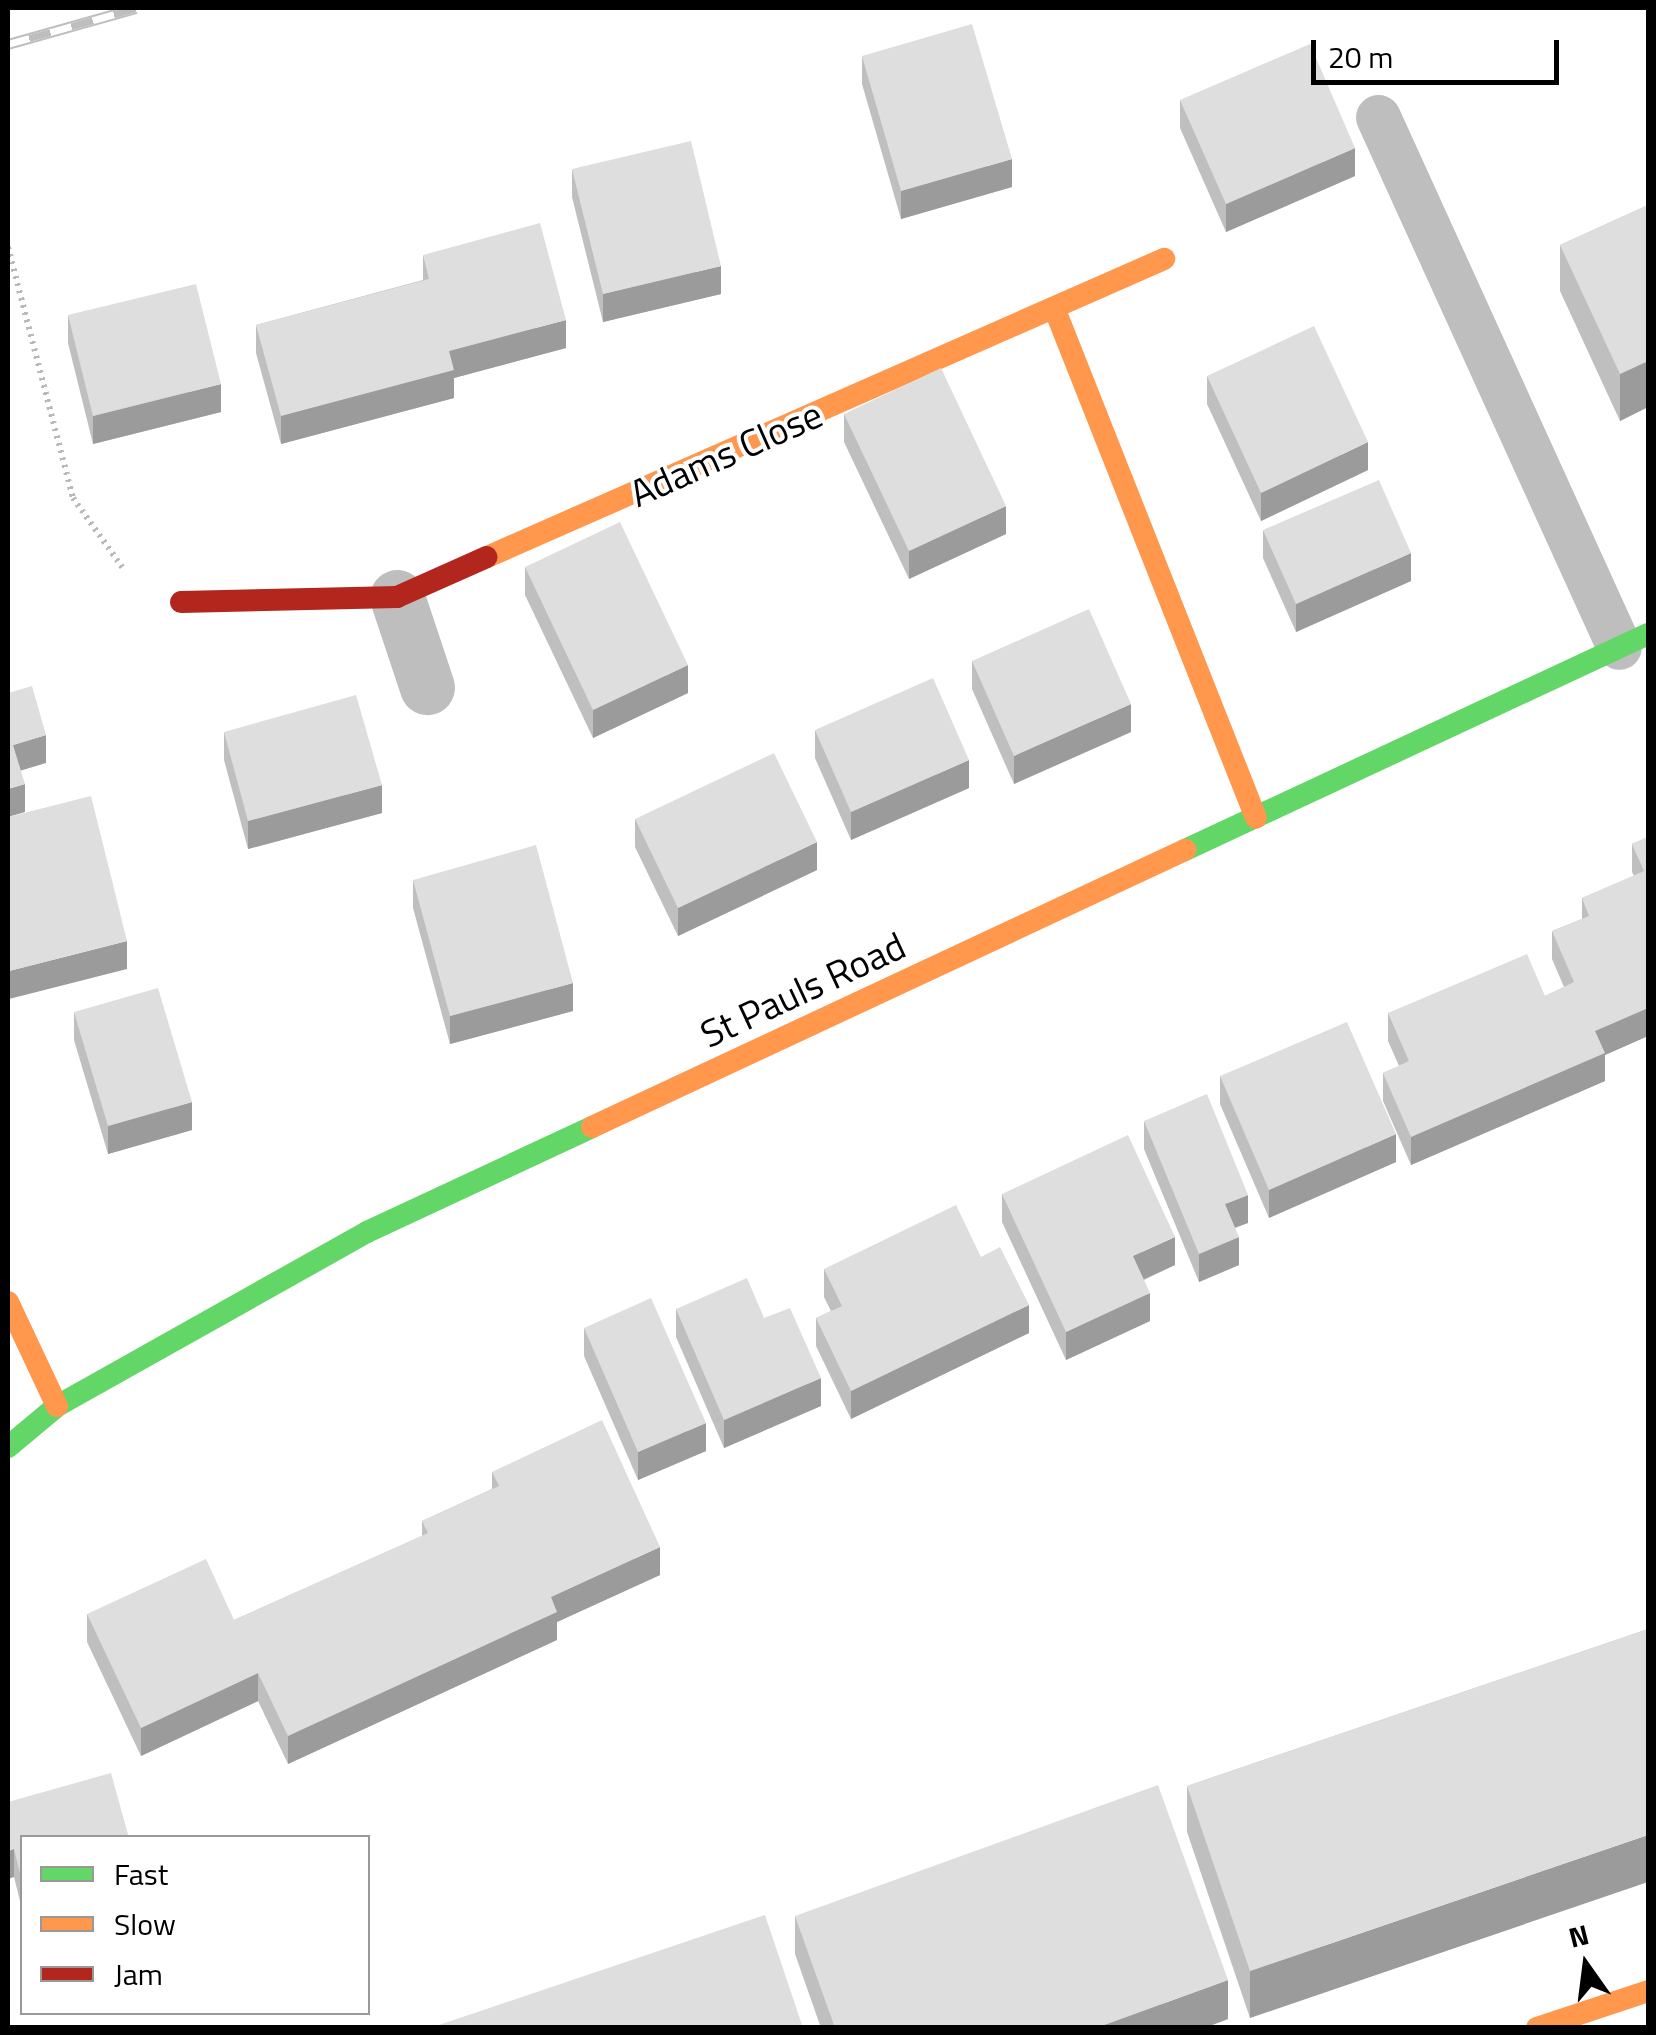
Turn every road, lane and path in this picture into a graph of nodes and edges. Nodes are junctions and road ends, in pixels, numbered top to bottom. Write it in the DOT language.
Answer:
graph roads {
  1 [pos="1378,118"];
  2 [pos="8,247"];
  3 [pos="1164,259"];
  4 [pos="1056,310"];
  5 [pos="397,597"];
  6 [pos="181,602"];
  7 [pos="1634,641"];
  8 [pos="426,687"];
  9 [pos="1256,818"];
  10 [pos="8,1302"];
  11 [pos="57,1406"];
  12 [pos="8,1447"];
  13 [pos="1648,1990"];
  14 [pos="1537,2028"];
  1 -- 7 [label="lane"];
  2 -- 6 [label="path"];
  3 -- 4 [label="street, Adams Close"];
  4 -- 5 [label="street, Adams Close"];
  4 -- 9 [label="street"];
  5 -- 6 [label="street, Adams Close"];
  5 -- 8 [label="street"];
  7 -- 9 [label="street, St Pauls Road"];
  9 -- 11 [label="street, St Pauls Road"];
  10 -- 11 [label="street"];
  11 -- 12 [label="street, St Pauls Road"];
  13 -- 14 [label="street"];
}
